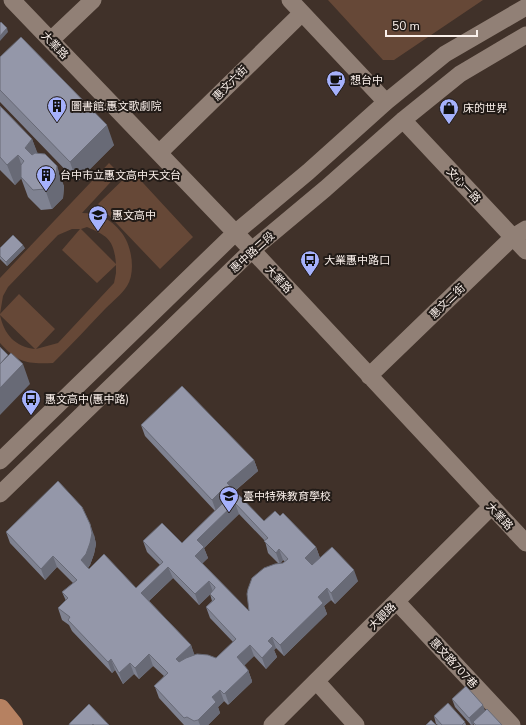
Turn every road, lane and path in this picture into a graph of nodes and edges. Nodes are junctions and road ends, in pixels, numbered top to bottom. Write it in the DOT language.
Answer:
graph roads {
  1 [pos="12,0"];
  2 [pos="93,0"];
  3 [pos="290,0"];
  4 [pos="526,7"];
  5 [pos="302,13"];
  6 [pos="526,35"];
  7 [pos="51,40"];
  8 [pos="386,102"];
  9 [pos="403,120"];
  10 [pos="159,153"];
  11 [pos="235,233"];
  12 [pos="519,233"];
  13 [pos="252,250"];
  14 [pos="526,251"];
  15 [pos="369,376"];
  16 [pos="0,461"];
  17 [pos="0,494"];
  18 [pos="492,506"];
  19 [pos="526,543"];
  20 [pos="396,602"];
  21 [pos="316,682"];
  22 [pos="0,710"];
  23 [pos="12,725"];
  24 [pos="272,725"];
  25 [pos="356,725"];
  26 [pos="512,725"];
  1 -- 7 [label="street, 大業路"];
  2 -- 7 [label="street"];
  3 -- 5 [label="street"];
  4 -- 8 [label="street"];
  5 -- 8 [label="street"];
  5 -- 10 [label="street, 惠文六街"];
  6 -- 9 [label="street, 惠中路二段"];
  7 -- 10 [label="street, 大業路"];
  8 -- 11 [label="street"];
  9 -- 12 [label="street, 文心一路"];
  9 -- 13 [label="street, 惠中路二段"];
  10 -- 11 [label="street, 大業路"];
  11 -- 13 [label="street, 大業路"];
  11 -- 16 [label="street"];
  12 -- 14 [label="street, 文心一路"];
  12 -- 15 [label="street, 惠文二街"];
  13 -- 15 [label="street, 大業路"];
  13 -- 17 [label="street, 惠中路二段"];
  15 -- 18 [label="street, 大業路"];
  18 -- 19 [label="street, 大業路"];
  18 -- 20 [label="street, 大觀路"];
  20 -- 21 [label="street, 大觀路"];
  20 -- 26 [label="street, 惠文路707巷"];
  21 -- 24 [label="street, 大觀路"];
  21 -- 25 [label="street"];
  22 -- 23 [label="main road"];
}
